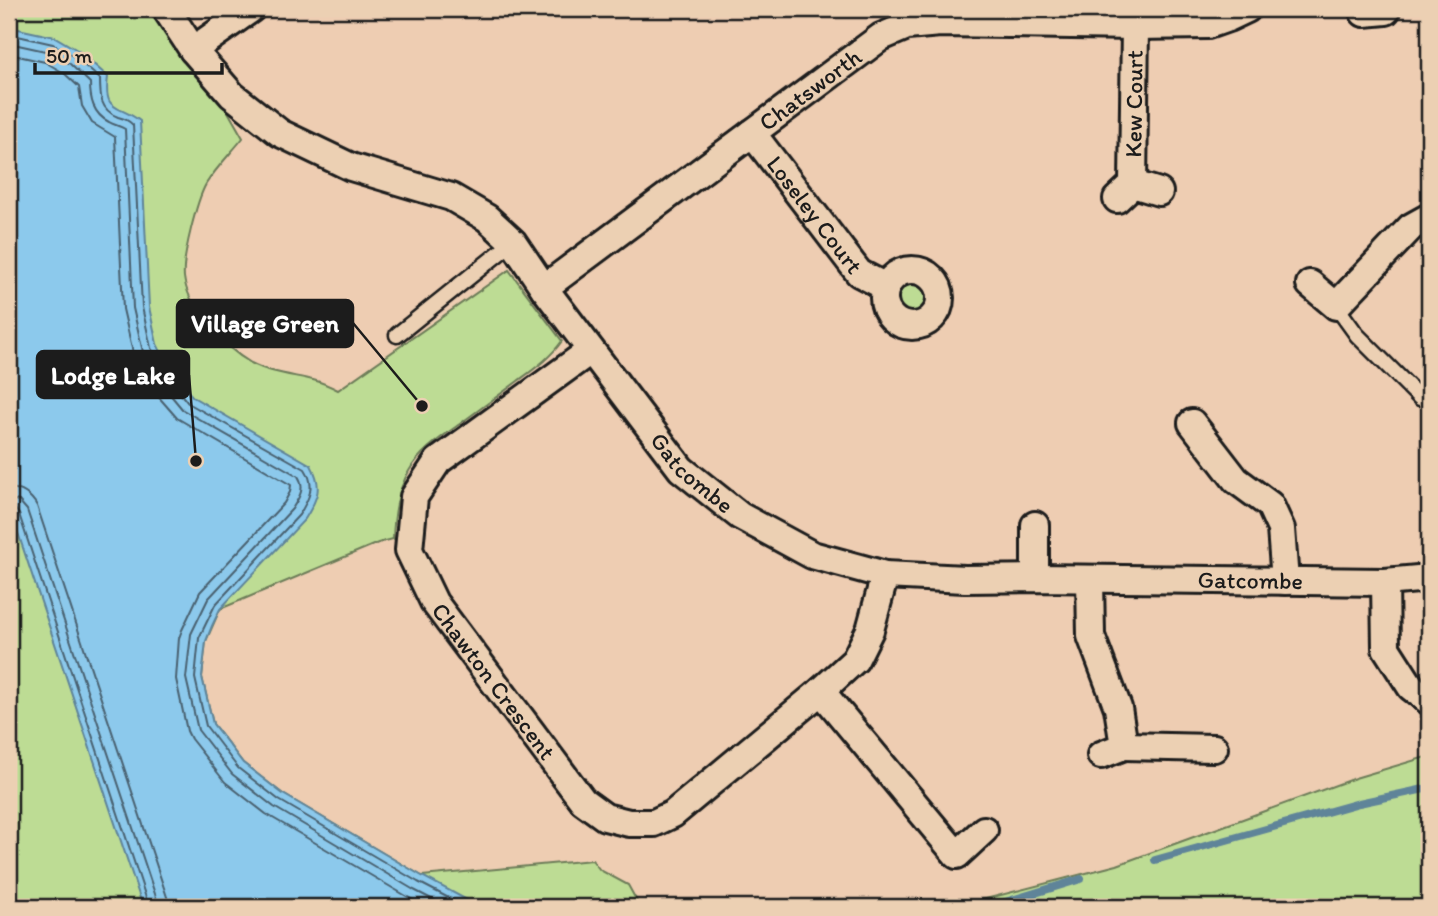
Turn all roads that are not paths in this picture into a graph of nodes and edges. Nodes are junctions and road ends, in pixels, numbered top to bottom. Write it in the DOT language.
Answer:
graph roads {
  1 [pos="166,9"];
  2 [pos="251,9"];
  3 [pos="1247,9"];
  4 [pos="1135,26"];
  5 [pos="193,50"];
  6 [pos="752,133"];
  7 [pos="1159,192"];
  8 [pos="1429,217"];
  9 [pos="513,242"];
  10 [pos="1310,285"];
  11 [pos="886,287"];
  12 [pos="544,288"];
  13 [pos="1336,306"];
  14 [pos="397,335"];
  15 [pos="590,351"];
  16 [pos="1420,398"];
  17 [pos="1192,423"];
  18 [pos="1035,524"];
  19 [pos="885,575"];
  20 [pos="1035,578"];
  21 [pos="1429,578"];
  22 [pos="1090,579"];
  23 [pos="1285,581"];
  24 [pos="1385,582"];
  25 [pos="821,691"];
  26 [pos="1429,701"];
  27 [pos="1214,748"];
  28 [pos="984,830"];
  1 -- 5 [label="street, Gatcombe"];
  2 -- 5 [label="street"];
  3 -- 4 [label="street, Chatsworth"];
  4 -- 6 [label="street, Chatsworth"];
  4 -- 7 [label="street, Kew Court"];
  5 -- 9 [label="street, Gatcombe"];
  6 -- 11 [label="street, Loseley Court"];
  6 -- 12 [label="street, Chatsworth"];
  8 -- 13 [label="street"];
  9 -- 12 [label="street, Gatcombe"];
  9 -- 14 [label="lane"];
  10 -- 13 [label="street"];
  12 -- 15 [label="street, Gatcombe"];
  13 -- 16 [label="lane"];
  15 -- 19 [label="street, Gatcombe"];
  15 -- 25 [label="street, Chawton Crescent"];
  17 -- 23 [label="street"];
  18 -- 20 [label="street"];
  19 -- 20 [label="street, Gatcombe"];
  19 -- 25 [label="street, Chawton Crescent"];
  20 -- 22 [label="street, Gatcombe"];
  21 -- 24 [label="street, Gatcombe"];
  22 -- 23 [label="street, Gatcombe"];
  22 -- 27 [label="street"];
  23 -- 24 [label="street, Gatcombe"];
  24 -- 26 [label="street"];
  25 -- 28 [label="street"];
}
